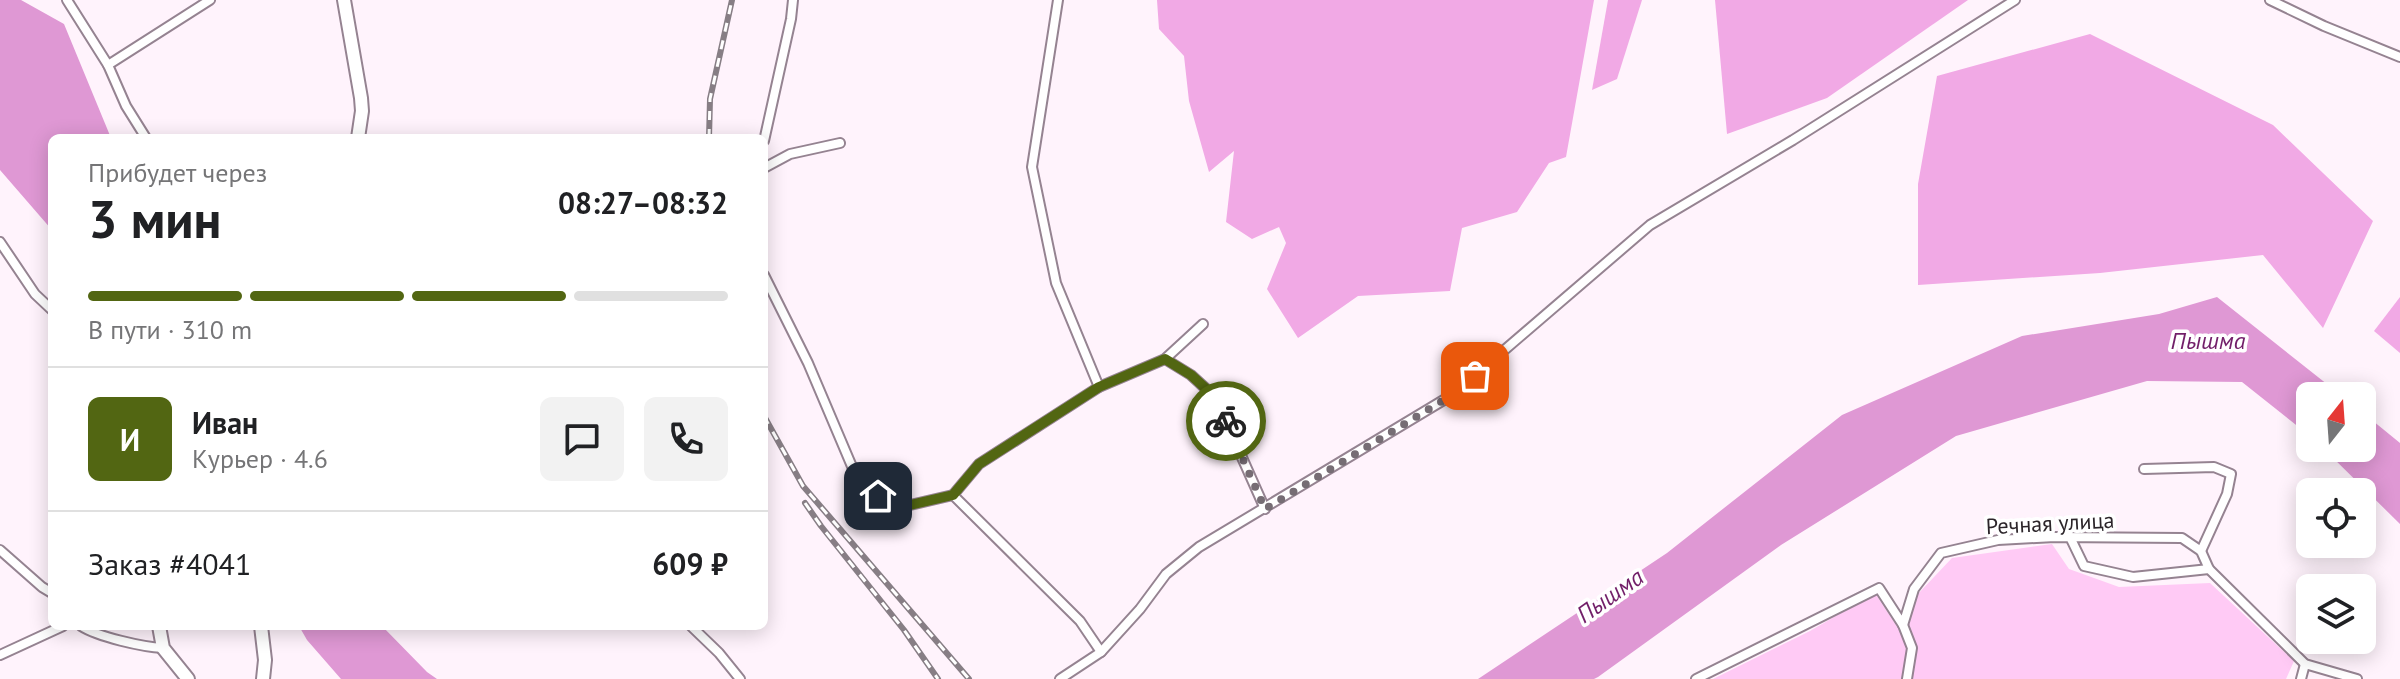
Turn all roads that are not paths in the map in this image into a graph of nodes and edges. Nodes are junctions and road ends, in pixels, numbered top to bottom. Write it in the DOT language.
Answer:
graph roads {
  1 [pos="67,0"];
  2 [pos="210,0"];
  3 [pos="344,0"];
  4 [pos="793,0"];
  5 [pos="1058,0"];
  6 [pos="2015,0"];
  7 [pos="2270,0"];
  8 [pos="2400,57"];
  9 [pos="108,65"];
  10 [pos="144,134"];
  11 [pos="359,134"];
  12 [pos="766,134"];
  13 [pos="840,143"];
  14 [pos="768,166"];
  15 [pos="0,242"];
  16 [pos="768,283"];
  17 [pos="48,306"];
  18 [pos="1203,324"];
  19 [pos="1165,359"];
  20 [pos="1099,387"];
  21 [pos="2144,469"];
  22 [pos="953,495"];
  23 [pos="1265,509"];
  24 [pos="2070,537"];
  25 [pos="0,550"];
  26 [pos="2201,551"];
  27 [pos="2209,569"];
  28 [pos="48,591"];
  29 [pos="1903,625"];
  30 [pos="54,630"];
  31 [pos="87,630"];
  32 [pos="160,630"];
  33 [pos="261,630"];
  34 [pos="695,630"];
  35 [pos="163,648"];
  36 [pos="1101,652"];
  37 [pos="0,655"];
  38 [pos="2305,664"];
  39 [pos="2350,678"];
  40 [pos="188,679"];
  41 [pos="263,679"];
  42 [pos="740,679"];
  43 [pos="1060,679"];
  44 [pos="1696,679"];
  45 [pos="1907,679"];
  46 [pos="2301,679"];
  1 -- 9 [label="street"];
  2 -- 9 [label="street"];
  3 -- 11 [label="main road"];
  4 -- 12 [label="street"];
  5 -- 20 [label="street"];
  6 -- 23 [label="street"];
  7 -- 8 [label="street"];
  9 -- 10 [label="street"];
  13 -- 14 [label="street"];
  15 -- 17 [label="street"];
  16 -- 22 [label="street"];
  18 -- 19 [label="street"];
  19 -- 20 [label="street"];
  19 -- 23 [label="street"];
  20 -- 22 [label="street"];
  21 -- 26 [label="street"];
  22 -- 36 [label="street"];
  23 -- 36 [label="street"];
  24 -- 26 [label="street, Речная улица"];
  24 -- 27 [label="street"];
  24 -- 29 [label="street, Речная улица"];
  25 -- 28 [label="street"];
  26 -- 27 [label="street"];
  27 -- 38 [label="street"];
  29 -- 44 [label="street"];
  29 -- 45 [label="street"];
  30 -- 37 [label="street"];
  31 -- 35 [label="street"];
  32 -- 35 [label="main road"];
  33 -- 41 [label="main road"];
  34 -- 42 [label="street"];
  35 -- 40 [label="main road"];
  36 -- 43 [label="street"];
  38 -- 39 [label="street"];
  38 -- 46 [label="street"];
}
